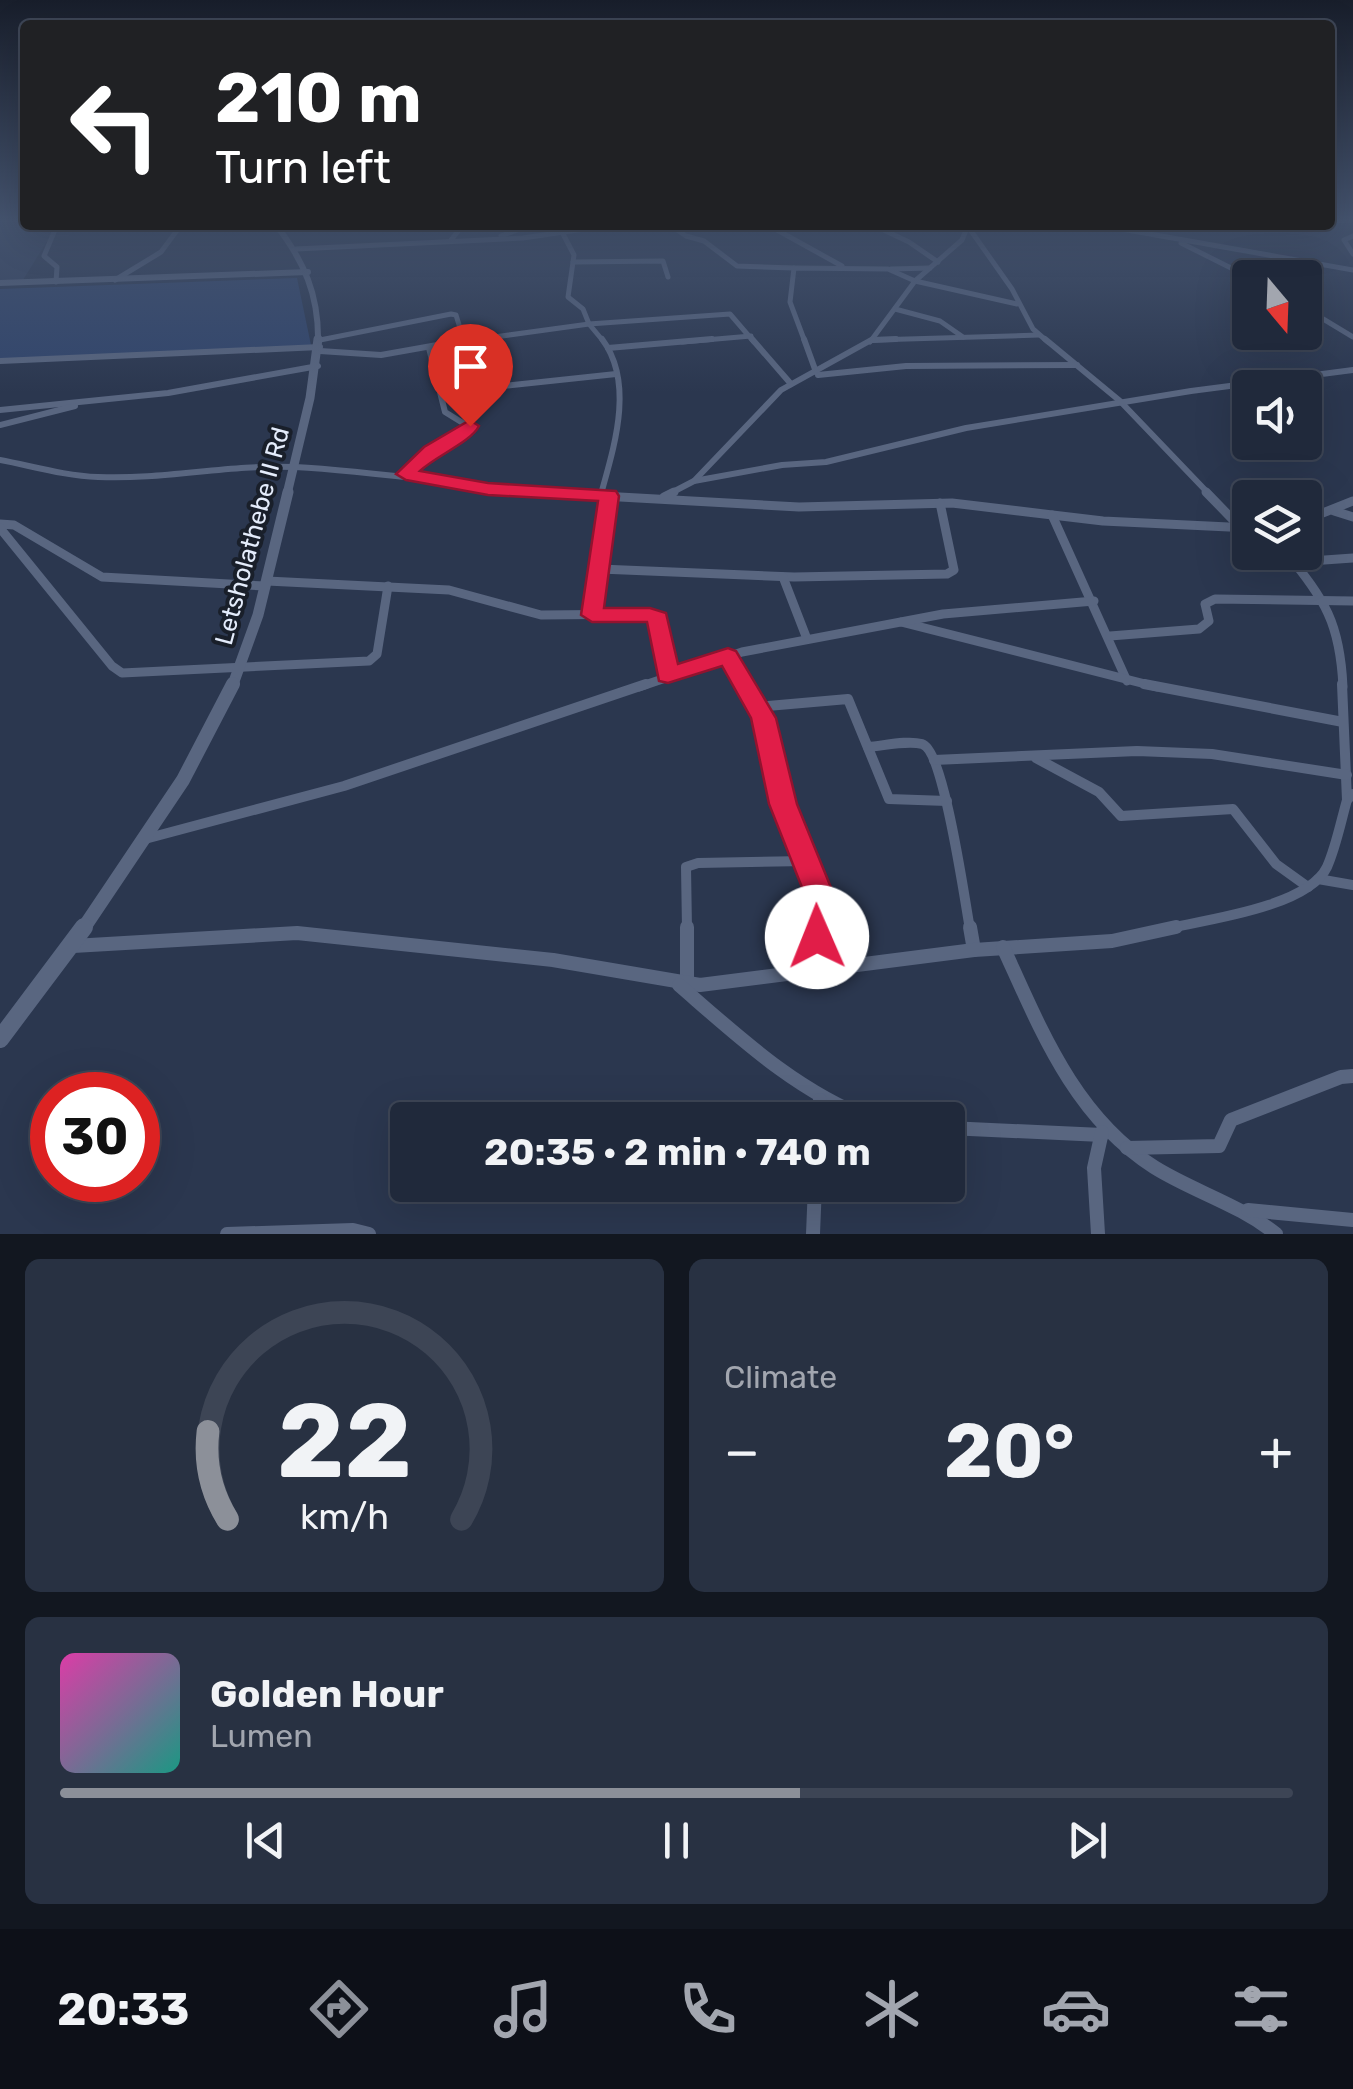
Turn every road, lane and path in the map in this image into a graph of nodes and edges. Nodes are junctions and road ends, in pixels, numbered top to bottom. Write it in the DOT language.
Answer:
graph roads {
  1 [pos="57,278"];
  2 [pos="119,278"];
  3 [pos="173,278"];
  4 [pos="309,278"];
  5 [pos="571,278"];
  6 [pos="793,278"];
  7 [pos="908,278"];
  8 [pos="920,278"];
  9 [pos="1005,278"];
  10 [pos="115,280"];
  11 [pos="916,281"];
  12 [pos="56,282"];
  13 [pos="0,284"];
  14 [pos="1017,304"];
  15 [pos="895,309"];
  16 [pos="1322,318"];
  17 [pos="588,324"];
  18 [pos="1351,334"];
  19 [pos="1040,335"];
  20 [pos="751,336"];
  21 [pos="962,337"];
  22 [pos="480,338"];
  23 [pos="464,340"];
  24 [pos="873,340"];
  25 [pos="320,346"];
  26 [pos="429,348"];
  27 [pos="608,348"];
  28 [pos="0,361"];
  29 [pos="318,366"];
  30 [pos="1080,366"];
  31 [pos="490,368"];
  32 [pos="1353,370"];
  33 [pos="433,371"];
  34 [pos="816,372"];
  35 [pos="616,374"];
  36 [pos="808,377"];
  37 [pos="792,384"];
  38 [pos="102,399"];
  39 [pos="1124,404"];
  40 [pos="0,410"];
  41 [pos="0,425"];
  42 [pos="0,460"];
  43 [pos="293,467"];
  44 [pos="406,474"];
  45 [pos="694,482"];
  46 [pos="605,495"];
  47 [pos="660,499"];
  48 [pos="1353,501"];
  49 [pos="940,503"];
  50 [pos="1334,510"];
  51 [pos="1322,514"];
  52 [pos="1232,515"];
  53 [pos="1052,516"];
  54 [pos="1353,517"];
  55 [pos="0,526"];
  56 [pos="1232,527"];
  57 [pos="1322,557"];
  58 [pos="1353,558"];
  59 [pos="600,569"];
  60 [pos="1302,570"];
  61 [pos="783,577"];
  62 [pos="266,583"];
  63 [pos="388,586"];
  64 [pos="1094,600"];
  65 [pos="1324,600"];
  66 [pos="1353,601"];
  67 [pos="592,615"];
  68 [pos="898,622"];
  69 [pos="1110,636"];
  70 [pos="806,639"];
  71 [pos="1347,652"];
  72 [pos="728,656"];
  73 [pos="240,668"];
  74 [pos="668,675"];
  75 [pos="1128,681"];
  76 [pos="757,707"];
  77 [pos="1343,722"];
  78 [pos="868,747"];
  79 [pos="1034,757"];
  80 [pos="934,760"];
  81 [pos="1347,775"];
  82 [pos="1350,797"];
  83 [pos="947,801"];
  84 [pos="146,838"];
  85 [pos="806,861"];
  86 [pos="1313,883"];
  87 [pos="1353,885"];
  88 [pos="71,946"];
  89 [pos="1003,947"];
  90 [pos="974,950"];
  91 [pos="818,968"];
  92 [pos="681,983"];
  93 [pos="0,1039"];
  94 [pos="1353,1076"];
  95 [pos="820,1100"];
  96 [pos="825,1102"];
  97 [pos="965,1128"];
  98 [pos="1102,1132"];
  99 [pos="1125,1148"];
  100 [pos="814,1202"];
  101 [pos="1246,1210"];
  102 [pos="1353,1220"];
  103 [pos="227,1234"];
  104 [pos="369,1234"];
  105 [pos="812,1234"];
  106 [pos="1098,1234"];
  107 [pos="1276,1234"];
  1 -- 12 [label="street"];
  2 -- 10 [label="street"];
  3 -- 10 [label="street"];
  4 -- 25 [label="street, Letsholathebe II Rd"];
  5 -- 17 [label="street"];
  6 -- 34 [label="street"];
  7 -- 11 [label="street"];
  8 -- 11 [label="street"];
  9 -- 14 [label="street"];
  10 -- 12 [label="street"];
  11 -- 14 [label="street"];
  11 -- 15 [label="street"];
  12 -- 13 [label="street"];
  14 -- 19 [label="street"];
  15 -- 21 [label="street"];
  15 -- 24 [label="street"];
  16 -- 18 [label="street"];
  17 -- 20 [label="street"];
  17 -- 22 [label="street"];
  17 -- 27 [label="street"];
  19 -- 21 [label="street"];
  19 -- 30 [label="street"];
  20 -- 27 [label="street"];
  20 -- 37 [label="street"];
  21 -- 24 [label="street"];
  22 -- 23 [label="street"];
  22 -- 31 [label="street"];
  23 -- 25 [label="street"];
  23 -- 26 [label="street"];
  24 -- 34 [label="street"];
  25 -- 26 [label="street"];
  25 -- 28 [label="street"];
  25 -- 29 [label="street, Letsholathebe II Rd"];
  26 -- 33 [label="street"];
  27 -- 35 [label="street"];
  29 -- 38 [label="street"];
  29 -- 43 [label="street, Letsholathebe II Rd"];
  30 -- 36 [label="street"];
  30 -- 39 [label="street"];
  31 -- 33 [label="street"];
  31 -- 35 [label="street"];
  32 -- 39 [label="street"];
  33 -- 44 [label="street"];
  34 -- 36 [label="street"];
  35 -- 46 [label="street"];
  36 -- 37 [label="street"];
  37 -- 45 [label="street"];
  38 -- 40 [label="street"];
  38 -- 41 [label="street"];
  39 -- 45 [label="street"];
  39 -- 52 [label="street"];
  42 -- 43 [label="street"];
  43 -- 44 [label="street"];
  43 -- 62 [label="street, Letsholathebe II Rd"];
  44 -- 46 [label="street"];
  45 -- 47 [label="street"];
  46 -- 47 [label="street"];
  46 -- 59 [label="street"];
  47 -- 49 [label="street"];
  48 -- 50 [label="street"];
  49 -- 53 [label="street"];
  49 -- 61 [label="street"];
  50 -- 51 [label="street"];
  50 -- 54 [label="street"];
  53 -- 56 [label="street"];
  53 -- 64 [label="street"];
  55 -- 62 [label="street"];
  55 -- 73 [label="street"];
  57 -- 58 [label="street"];
  59 -- 61 [label="street"];
  59 -- 67 [label="street"];
  60 -- 65 [label="street"];
  61 -- 70 [label="street"];
  62 -- 63 [label="street"];
  62 -- 73 [label="street, Letsholathebe II Rd"];
  63 -- 67 [label="street"];
  63 -- 73 [label="street"];
  64 -- 68 [label="street"];
  64 -- 69 [label="street"];
  65 -- 66 [label="street"];
  65 -- 69 [label="street"];
  65 -- 71 [label="street"];
  67 -- 74 [label="street"];
  68 -- 70 [label="street"];
  68 -- 75 [label="street"];
  69 -- 75 [label="street"];
  70 -- 72 [label="street"];
  71 -- 77 [label="street"];
  72 -- 74 [label="street"];
  72 -- 76 [label="street"];
  73 -- 84 [label="street, Letsholathebe II Rd"];
  74 -- 84 [label="street"];
  75 -- 77 [label="street"];
  76 -- 78 [label="street"];
  76 -- 85 [label="street"];
  77 -- 81 [label="street"];
  78 -- 80 [label="street"];
  78 -- 83 [label="street"];
  79 -- 80 [label="street"];
  79 -- 81 [label="street"];
  79 -- 86 [label="street"];
  80 -- 83 [label="street"];
  81 -- 82 [label="street"];
  82 -- 86 [label="street"];
  83 -- 90 [label="street"];
  84 -- 88 [label="street, Letsholathebe II Rd"];
  85 -- 91 [label="street"];
  85 -- 92 [label="street"];
  86 -- 87 [label="street"];
  86 -- 89 [label="street"];
  88 -- 92 [label="street"];
  88 -- 93 [label="street, Letsholathebe II Rd"];
  89 -- 90 [label="street"];
  89 -- 98 [label="street"];
  90 -- 91 [label="street"];
  91 -- 92 [label="street"];
  92 -- 95 [label="street"];
  94 -- 99 [label="street"];
  95 -- 96 [label="street"];
  97 -- 98 [label="street"];
  98 -- 99 [label="street"];
  98 -- 106 [label="street"];
  99 -- 101 [label="street"];
  100 -- 105 [label="street"];
  101 -- 102 [label="street"];
  101 -- 107 [label="street"];
  103 -- 104 [label="street"];
}
